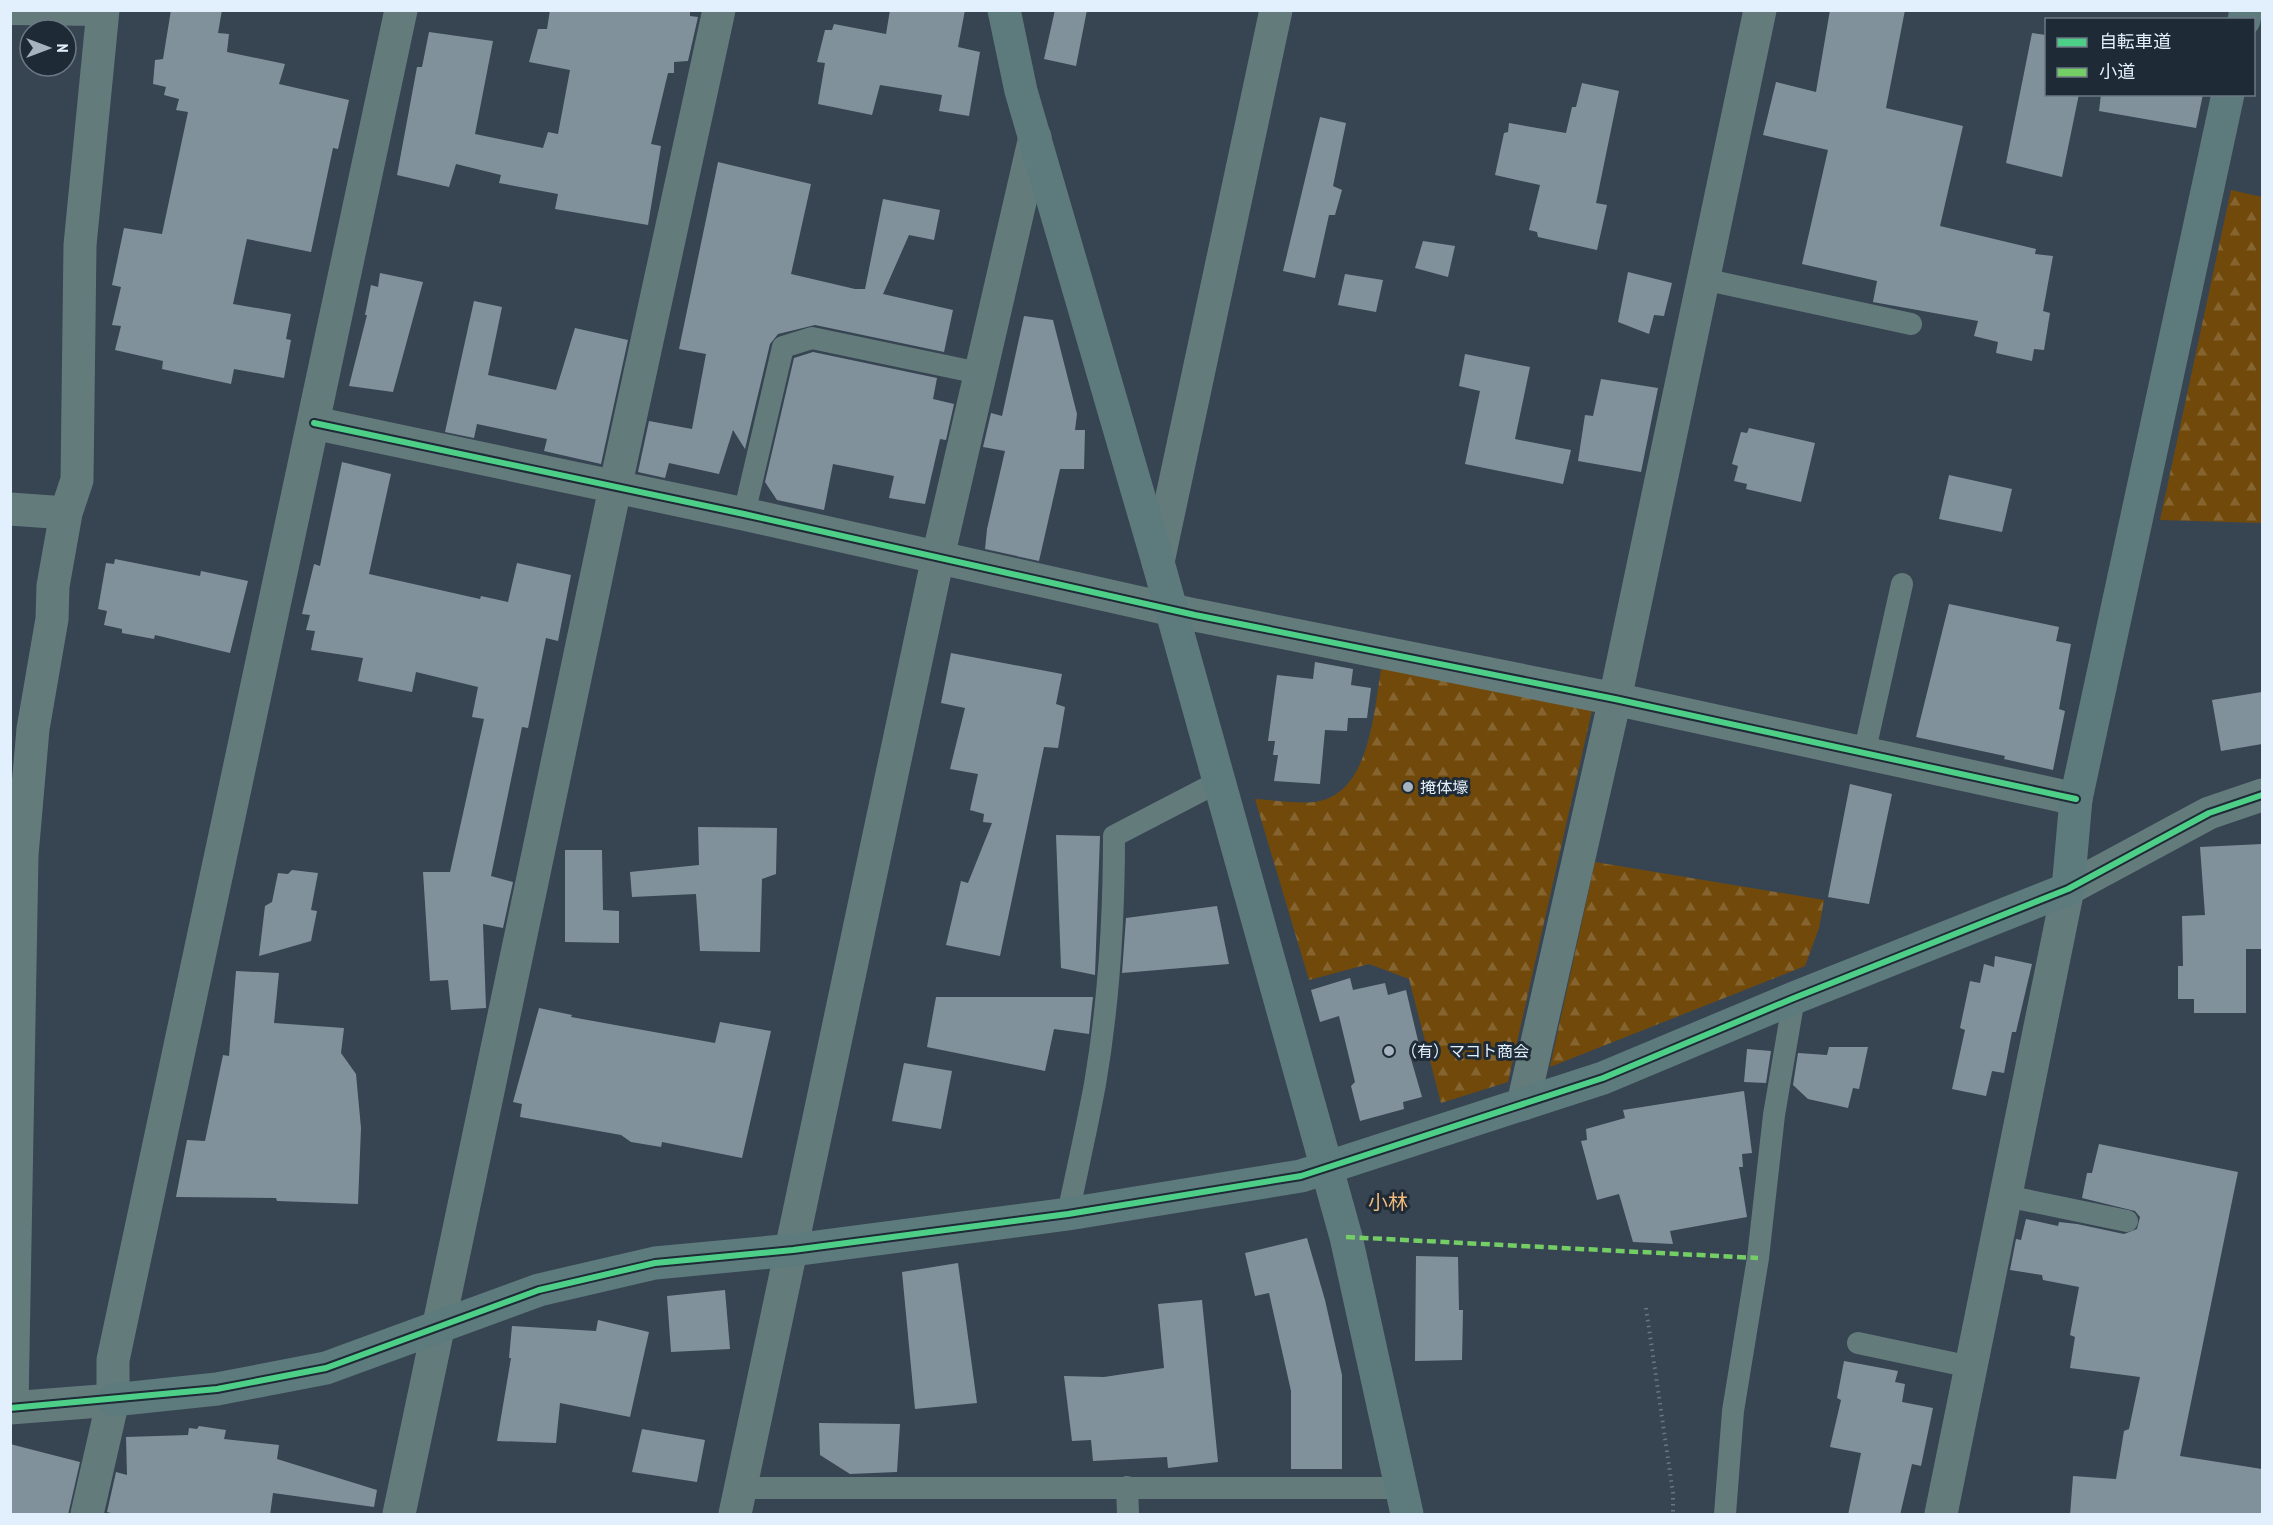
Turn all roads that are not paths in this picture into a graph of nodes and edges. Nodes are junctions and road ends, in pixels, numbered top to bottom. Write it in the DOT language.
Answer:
graph roads {
  1 [pos="401,10"];
  2 [pos="719,10"];
  3 [pos="1004,10"];
  4 [pos="1276,10"];
  5 [pos="1760,10"];
  6 [pos="103,13"];
  7 [pos="10,14"];
  8 [pos="2228,96"];
  9 [pos="1035,137"];
  10 [pos="1703,279"];
  11 [pos="1911,324"];
  12 [pos="979,373"];
  13 [pos="314,423"];
  14 [pos="615,488"];
  15 [pos="10,509"];
  16 [pos="66,513"];
  17 [pos="744,514"];
  18 [pos="938,557"];
  19 [pos="1158,562"];
  20 [pos="1902,584"];
  21 [pos="1170,610"];
  22 [pos="1615,699"];
  23 [pos="22,729"];
  24 [pos="1864,754"];
  25 [pos="1218,782"];
  26 [pos="2262,795"];
  27 [pos="2076,799"];
  28 [pos="2068,889"];
  29 [pos="1794,998"];
  30 [pos="1523,1104"];
  31 [pos="1327,1168"];
  32 [pos="2006,1196"];
  33 [pos="1068,1214"];
  34 [pos="2127,1221"];
  35 [pos="793,1250"];
  36 [pos="440,1327"];
  37 [pos="1858,1343"];
  38 [pos="1971,1367"];
  39 [pos="113,1400"];
  40 [pos="11,1408"];
  41 [pos="1127,1487"];
  42 [pos="738,1501"];
  43 [pos="1404,1501"];
  44 [pos="87,1515"];
  45 [pos="399,1515"];
  46 [pos="1128,1515"];
  47 [pos="1725,1515"];
  48 [pos="1941,1515"];
  1 -- 13 [label="street"];
  2 -- 14 [label="street"];
  3 -- 9 [label="street"];
  4 -- 19 [label="street"];
  5 -- 10 [label="street"];
  6 -- 7 [label="lane"];
  6 -- 16 [label="street"];
  8 -- 27 [label="street"];
  9 -- 12 [label="street"];
  9 -- 19 [label="street"];
  10 -- 11 [label="lane"];
  10 -- 22 [label="street"];
  12 -- 17 [label="lane"];
  12 -- 18 [label="street"];
  13 -- 14 [label="street"];
  13 -- 39 [label="street"];
  14 -- 17 [label="street"];
  14 -- 36 [label="street"];
  15 -- 16 [label="street"];
  16 -- 23 [label="street"];
  17 -- 18 [label="street"];
  18 -- 21 [label="street"];
  18 -- 35 [label="street"];
  19 -- 21 [label="street"];
  20 -- 24 [label="lane"];
  21 -- 22 [label="street"];
  21 -- 25 [label="street"];
  22 -- 24 [label="street"];
  22 -- 30 [label="street"];
  23 -- 40 [label="street"];
  24 -- 27 [label="street"];
  25 -- 31 [label="street"];
  25 -- 33 [label="lane"];
  26 -- 28 [label="street"];
  27 -- 28 [label="street"];
  28 -- 29 [label="street"];
  28 -- 32 [label="street"];
  29 -- 30 [label="street"];
  29 -- 47 [label="lane"];
  30 -- 31 [label="street"];
  31 -- 33 [label="street"];
  31 -- 43 [label="street"];
  32 -- 34 [label="lane"];
  32 -- 38 [label="street"];
  33 -- 35 [label="street"];
  35 -- 36 [label="street"];
  35 -- 42 [label="street"];
  36 -- 39 [label="street"];
  36 -- 45 [label="street"];
  37 -- 38 [label="lane"];
  38 -- 48 [label="street"];
  39 -- 40 [label="street"];
  39 -- 44 [label="street"];
  41 -- 42 [label="lane"];
  41 -- 43 [label="lane"];
  41 -- 46 [label="lane"];
}
